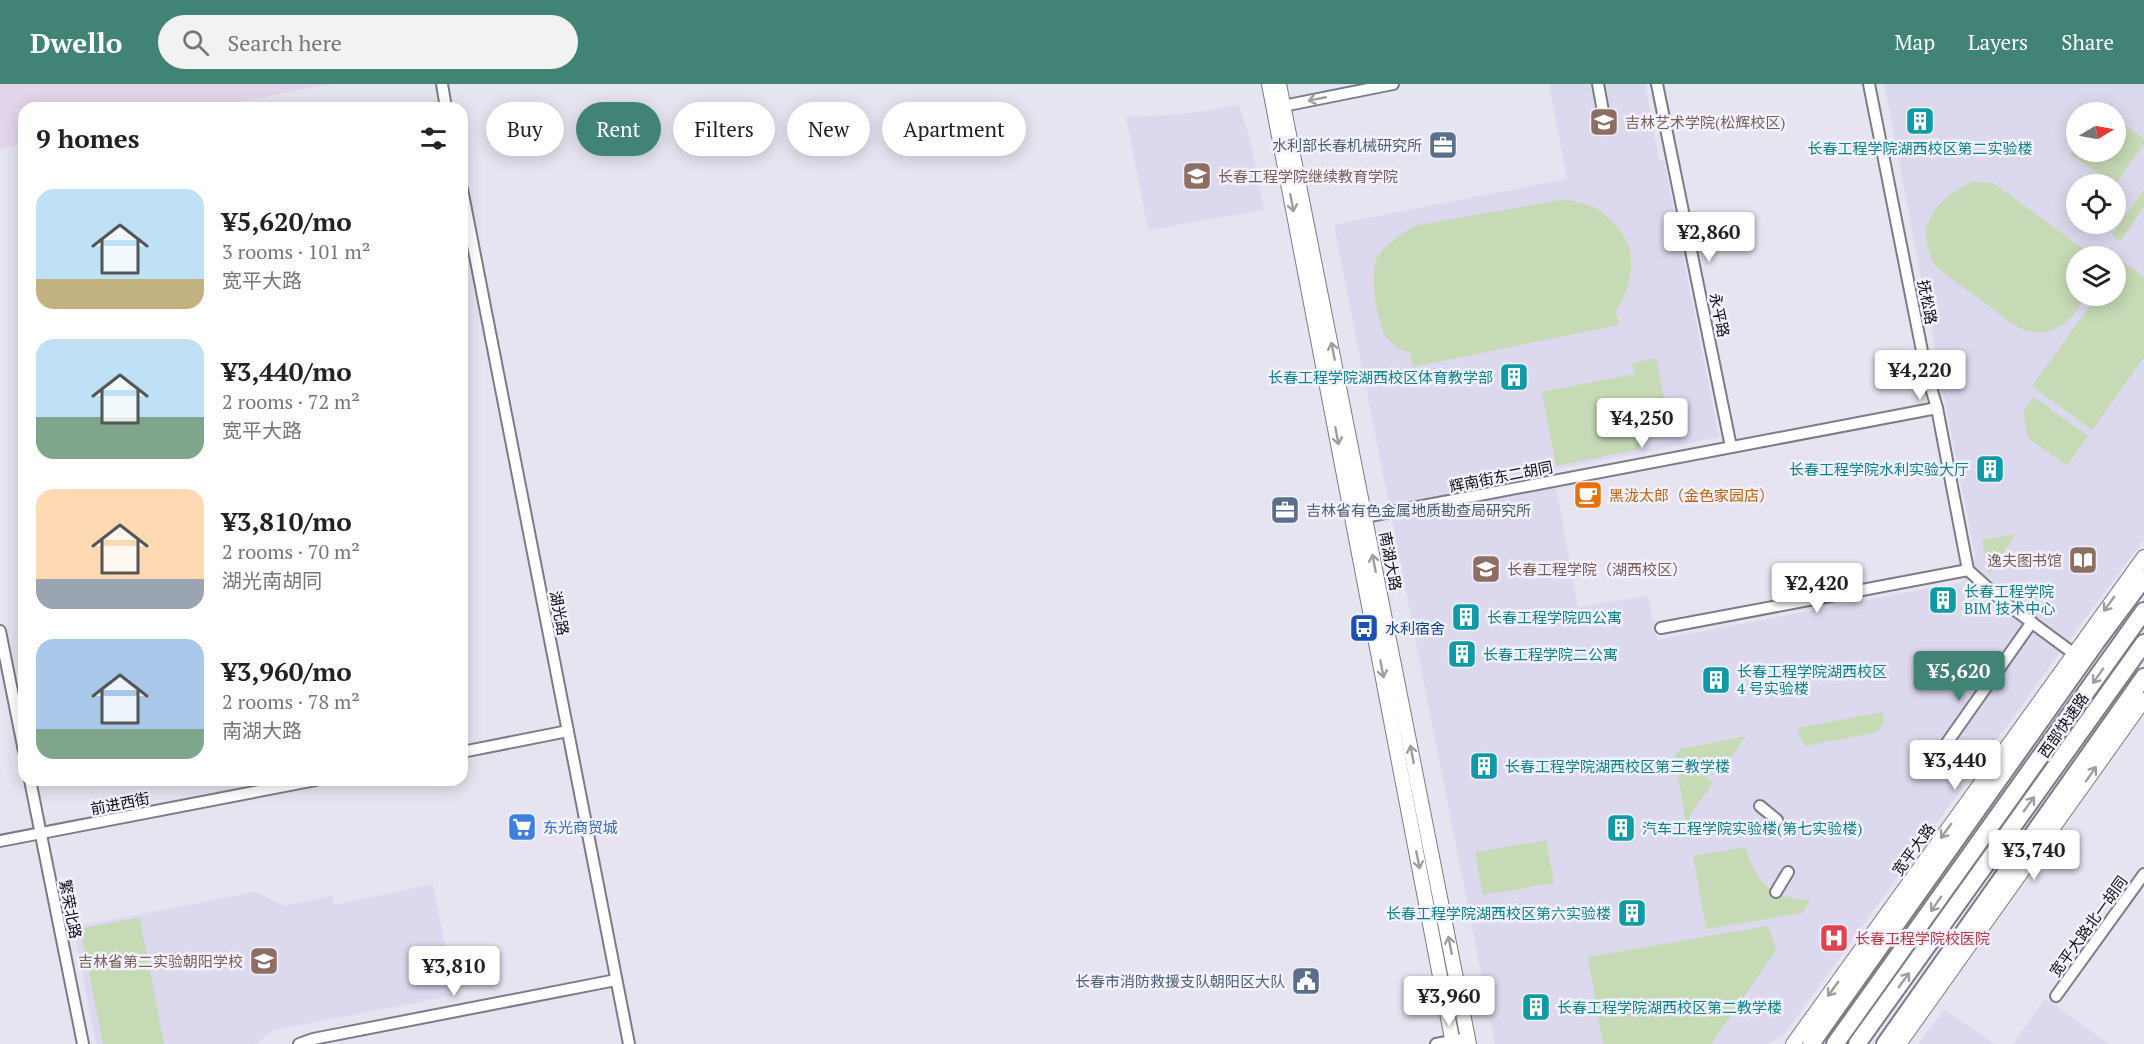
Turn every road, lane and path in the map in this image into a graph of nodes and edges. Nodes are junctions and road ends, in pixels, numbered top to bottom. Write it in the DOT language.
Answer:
graph roads {
  1 [pos="442,84"];
  2 [pos="1269,84"];
  3 [pos="1279,84"];
  4 [pos="1393,84"];
  5 [pos="1598,84"];
  6 [pos="1657,84"];
  7 [pos="1869,84"];
  8 [pos="445,102"];
  9 [pos="1283,106"];
  10 [pos="1605,122"];
  11 [pos="468,220"];
  12 [pos="1936,408"];
  13 [pos="1731,447"];
  14 [pos="1359,518"];
  15 [pos="2144,557"];
  16 [pos="1968,570"];
  17 [pos="2144,578"];
  18 [pos="2144,611"];
  19 [pos="2032,622"];
  20 [pos="1660,628"];
  21 [pos="0,631"];
  22 [pos="2144,643"];
  23 [pos="2073,653"];
  24 [pos="2144,677"];
  25 [pos="2144,700"];
  26 [pos="18,721"];
  27 [pos="568,732"];
  28 [pos="468,751"];
  29 [pos="1978,771"];
  30 [pos="31,786"];
  31 [pos="285,786"];
  32 [pos="1760,806"];
  33 [pos="1777,819"];
  34 [pos="40,834"];
  35 [pos="0,841"];
  36 [pos="1788,872"];
  37 [pos="2144,873"];
  38 [pos="1776,892"];
  39 [pos="616,980"];
  40 [pos="2056,996"];
  41 [pos="1468,1041"];
  42 [pos="1453,1042"];
  43 [pos="83,1044"];
  44 [pos="298,1044"];
  45 [pos="629,1044"];
  46 [pos="1436,1044"];
  47 [pos="1793,1044"];
  48 [pos="1811,1044"];
  49 [pos="1835,1044"];
  50 [pos="1857,1044"];
  51 [pos="1885,1044"];
  52 [pos="1899,1044"];
  1 -- 8 [label="street"];
  2 -- 14 [label="main road, 南湖大路, one-way"];
  3 -- 9 [label="main road, 南湖大路"];
  4 -- 9 [label="street, one-way"];
  5 -- 10 [label="street"];
  6 -- 13 [label="street, 永平路"];
  7 -- 12 [label="street, 抚松路"];
  14 -- 9 [label="main road, 南湖大路, one-way"];
  11 -- 27 [label="street, 湖光路"];
  12 -- 13 [label="street, 辉南街东二胡同"];
  12 -- 16 [label="street, 抚松路"];
  13 -- 14 [label="street, 辉南街东二胡同"];
  41 -- 14 [label="main road, 南湖大路, one-way"];
  14 -- 42 [label="main road, 南湖大路, one-way"];
  15 -- 23 [label="main road, 宽平大路, one-way"];
  16 -- 19 [label="street"];
  16 -- 20 [label="street"];
  17 -- 48 [label="highway"];
  18 -- 49 [label="highway, 西部快速路, one-way"];
  19 -- 23 [label="street"];
  19 -- 29 [label="street"];
  21 -- 26 [label="street"];
  50 -- 22 [label="highway, 西部快速路, one-way"];
  23 -- 47 [label="main road, 宽平大路, one-way"];
  24 -- 51 [label="highway"];
  52 -- 25 [label="main road, one-way"];
  27 -- 28 [label="street"];
  27 -- 39 [label="street, 湖光路"];
  30 -- 34 [label="street, 繁荣北路"];
  31 -- 34 [label="street, 前进西街"];
  32 -- 33 [label="street"];
  34 -- 35 [label="street, 前进西街"];
  34 -- 43 [label="street, 繁荣北路"];
  36 -- 38 [label="street"];
  37 -- 40 [label="street, 宽平大路北一胡同"];
  39 -- 44 [label="street"];
  39 -- 45 [label="street, 湖光路"];
  41 -- 42 [label="street"];
  42 -- 46 [label="street"];
}
